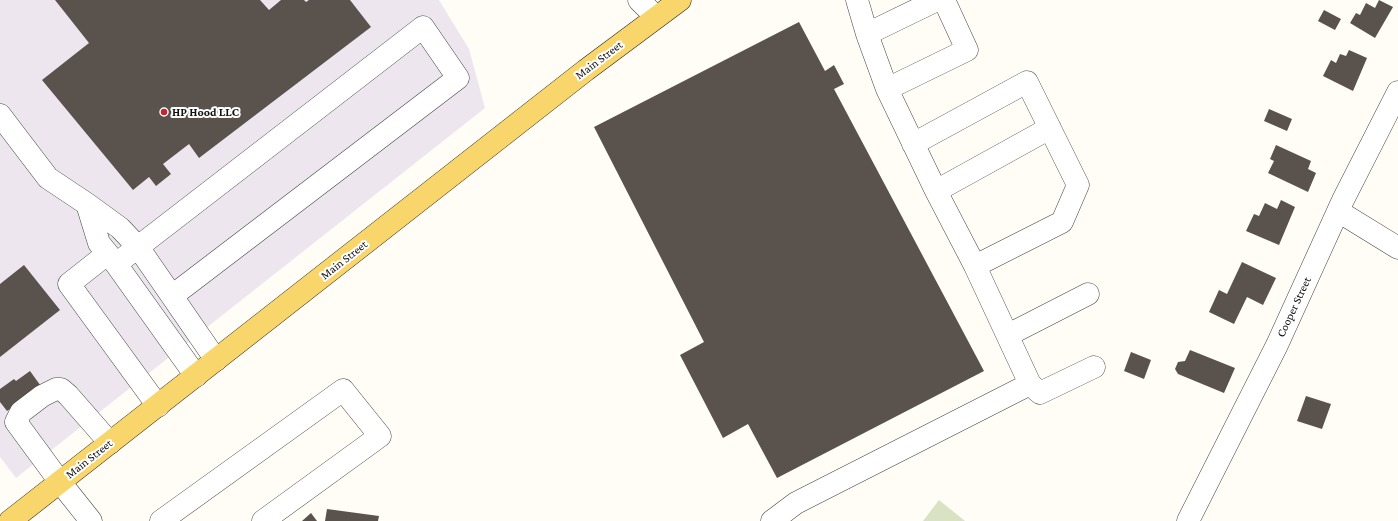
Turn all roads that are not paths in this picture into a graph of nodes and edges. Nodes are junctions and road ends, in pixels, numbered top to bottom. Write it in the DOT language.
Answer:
graph roads {
  1 [pos="639,0"];
  2 [pos="680,0"];
  3 [pos="858,0"];
  4 [pos="937,0"];
  5 [pos="944,0"];
  6 [pos="656,17"];
  7 [pos="867,34"];
  8 [pos="886,89"];
  9 [pos="1398,92"];
  10 [pos="0,115"];
  11 [pos="1050,128"];
  12 [pos="913,144"];
  13 [pos="936,191"];
  14 [pos="87,204"];
  15 [pos="1338,211"];
  16 [pos="138,247"];
  17 [pos="1398,248"];
  18 [pos="112,259"];
  19 [pos="975,266"];
  20 [pos="1088,294"];
  21 [pos="172,296"];
  22 [pos="1008,335"];
  23 [pos="216,360"];
  24 [pos="1094,367"];
  25 [pos="196,376"];
  26 [pos="1030,384"];
  27 [pos="158,406"];
  28 [pos="110,443"];
  29 [pos="60,482"];
  30 [pos="10,521"];
  31 [pos="91,521"];
  32 [pos="161,521"];
  33 [pos="263,521"];
  34 [pos="772,521"];
  35 [pos="1188,521"];
  1 -- 6 [label="street"];
  2 -- 6 [label="main road, Main Street"];
  3 -- 7 [label="street"];
  4 -- 7 [label="street"];
  5 -- 8 [label="street"];
  6 -- 23 [label="main road, Main Street"];
  7 -- 8 [label="street"];
  8 -- 12 [label="street"];
  9 -- 15 [label="street, Cooper Street"];
  10 -- 14 [label="street"];
  11 -- 12 [label="street"];
  11 -- 13 [label="street"];
  11 -- 19 [label="street"];
  12 -- 13 [label="street"];
  13 -- 19 [label="street"];
  14 -- 16 [label="street"];
  14 -- 18 [label="street"];
  15 -- 17 [label="street"];
  15 -- 35 [label="street, Cooper Street"];
  16 -- 18 [label="street"];
  16 -- 21 [label="street"];
  16 -- 21 [label="street"];
  18 -- 25 [label="street"];
  18 -- 27 [label="street"];
  19 -- 22 [label="street"];
  20 -- 22 [label="street"];
  21 -- 23 [label="street"];
  22 -- 26 [label="street"];
  23 -- 25 [label="main road, Main Street"];
  24 -- 26 [label="street"];
  25 -- 27 [label="main road, Main Street"];
  26 -- 34 [label="street"];
  27 -- 28 [label="main road, Main Street"];
  28 -- 29 [label="main road, Main Street"];
  28 -- 29 [label="street"];
  29 -- 30 [label="main road, Main Street"];
  29 -- 31 [label="street"];
  32 -- 33 [label="street"];
}
